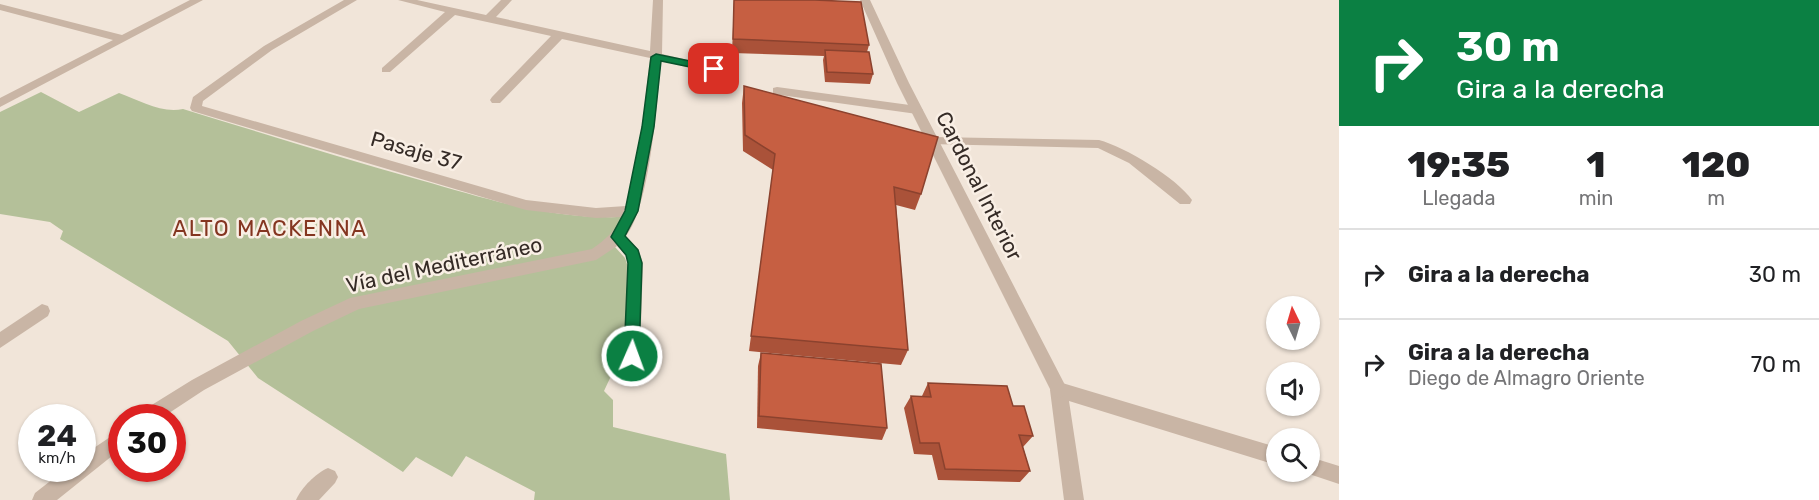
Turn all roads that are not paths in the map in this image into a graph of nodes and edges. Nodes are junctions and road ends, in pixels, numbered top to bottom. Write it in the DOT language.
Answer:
graph roads {
  1 [pos="198,0"];
  2 [pos="352,0"];
  3 [pos="403,0"];
  4 [pos="507,0"];
  5 [pos="658,0"];
  6 [pos="865,0"];
  7 [pos="0,7"];
  8 [pos="453,11"];
  9 [pos="18,12"];
  10 [pos="488,19"];
  11 [pos="0,20"];
  12 [pos="558,35"];
  13 [pos="124,39"];
  14 [pos="656,57"];
  15 [pos="714,69"];
  16 [pos="386,70"];
  17 [pos="777,91"];
  18 [pos="496,100"];
  19 [pos="0,103"];
  20 [pos="916,110"];
  21 [pos="933,141"];
  22 [pos="1185,200"];
  23 [pos="632,211"];
  24 [pos="618,237"];
  25 [pos="42,311"];
  26 [pos="0,341"];
  27 [pos="632,356"];
  28 [pos="1059,390"];
  29 [pos="168,404"];
  30 [pos="108,448"];
  31 [pos="1266,453"];
  32 [pos="96,457"];
  33 [pos="1320,469"];
  34 [pos="1339,475"];
  35 [pos="328,477"];
  36 [pos="64,482"];
  37 [pos="42,500"];
  38 [pos="306,500"];
  39 [pos="1074,500"];
  1 -- 13 [label="street"];
  2 -- 23 [label="street, Pasaje 37"];
  3 -- 8 [label="street"];
  4 -- 10 [label="street"];
  5 -- 14 [label="street"];
  6 -- 20 [label="street, Cardonal Interior"];
  7 -- 9 [label="street"];
  8 -- 10 [label="street"];
  8 -- 16 [label="street"];
  9 -- 11 [label="street"];
  9 -- 13 [label="street"];
  10 -- 12 [label="street"];
  12 -- 14 [label="street"];
  12 -- 18 [label="street"];
  13 -- 19 [label="street"];
  14 -- 15 [label="street"];
  14 -- 23 [label="street"];
  17 -- 20 [label="street"];
  20 -- 21 [label="street, Cardonal Interior"];
  21 -- 22 [label="street"];
  21 -- 28 [label="street, Cardonal Interior"];
  23 -- 24 [label="street"];
  24 -- 27 [label="street"];
  24 -- 29 [label="street, Vía del Mediterráneo"];
  25 -- 26 [label="street"];
  28 -- 31 [label="street"];
  28 -- 39 [label="street, Cardonal Interior"];
  30 -- 32 [label="street"];
  33 -- 34 [label="street"];
  35 -- 38 [label="street"];
  36 -- 37 [label="street"];
}
